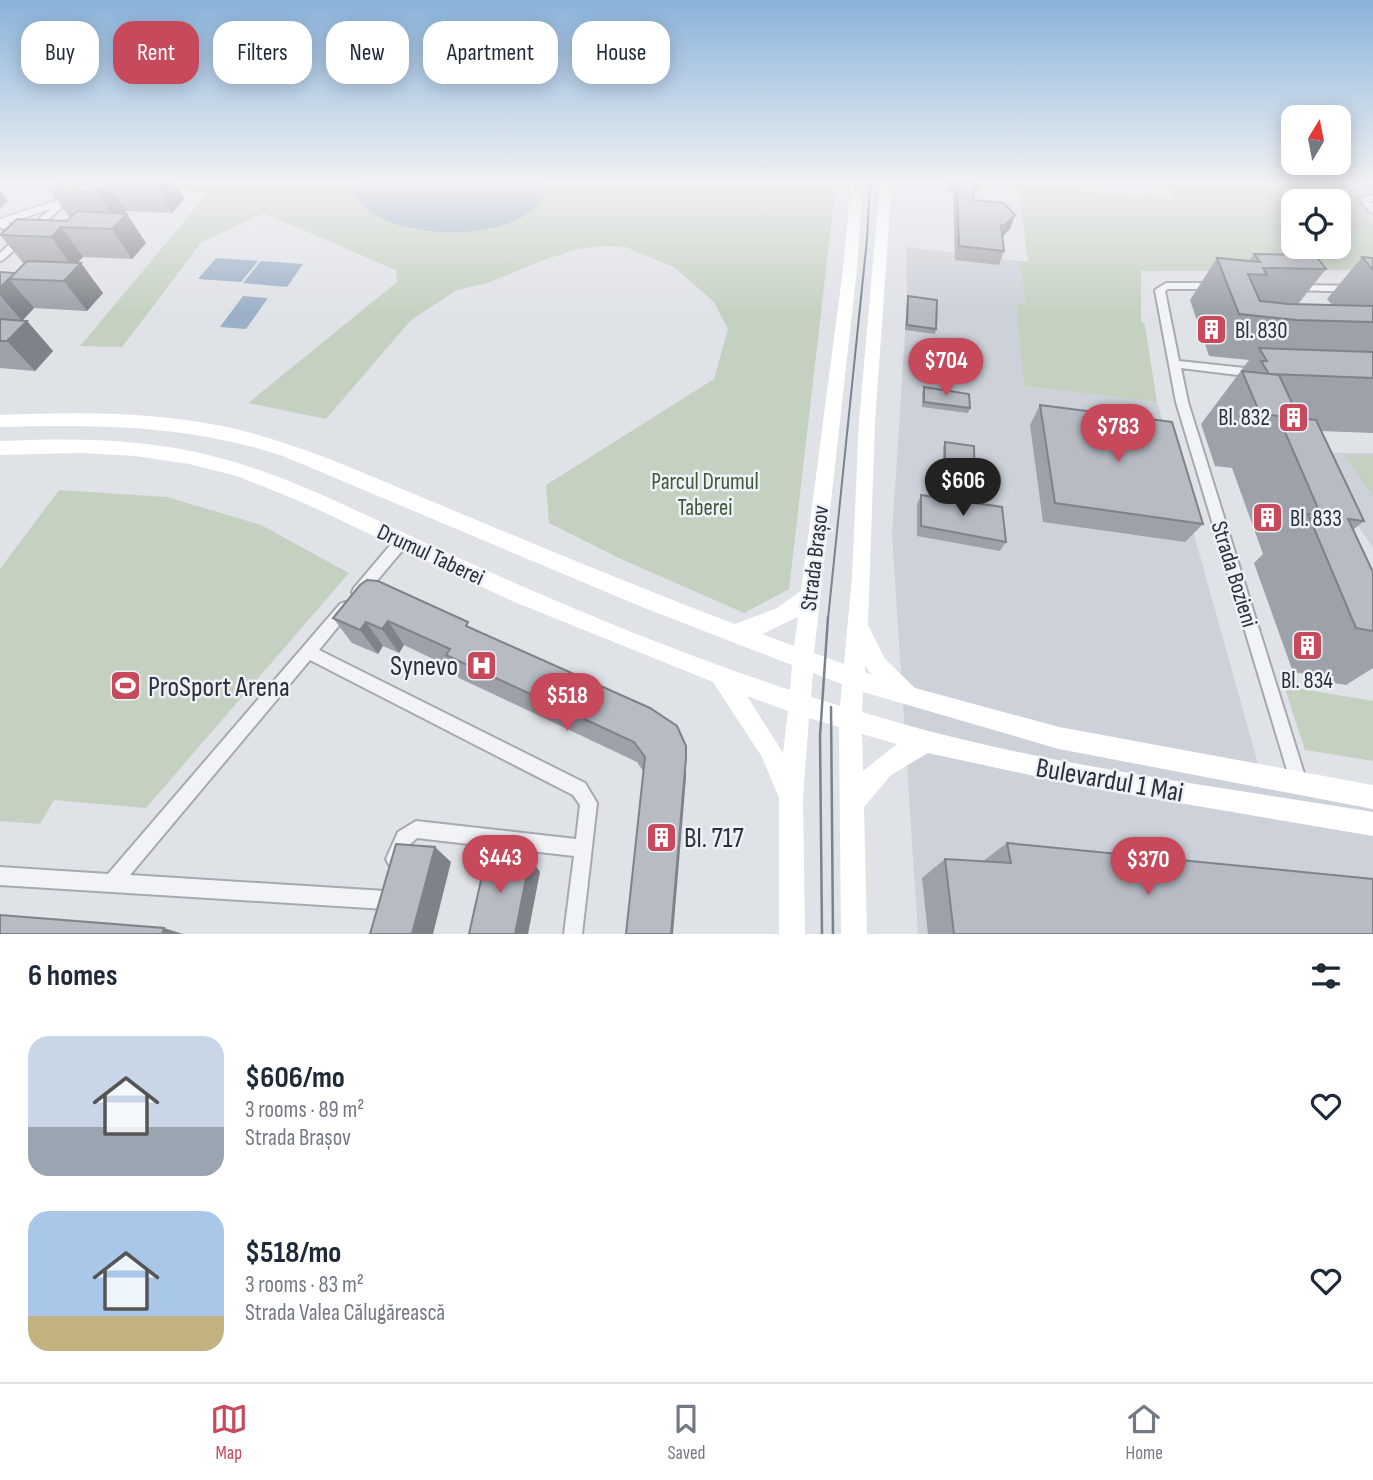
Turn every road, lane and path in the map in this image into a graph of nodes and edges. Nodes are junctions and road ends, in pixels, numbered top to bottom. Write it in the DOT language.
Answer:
graph roads {
  1 [pos="11,227"];
  2 [pos="34,227"];
  3 [pos="853,227"];
  4 [pos="883,227"];
  5 [pos="29,231"];
  6 [pos="0,258"];
  7 [pos="1230,286"];
  8 [pos="1281,288"];
  9 [pos="1373,292"];
  10 [pos="1176,364"];
  11 [pos="1266,374"];
  12 [pos="0,422"];
  13 [pos="197,429"];
  14 [pos="240,437"];
  15 [pos="0,448"];
  16 [pos="172,454"];
  17 [pos="217,464"];
  18 [pos="402,541"];
  19 [pos="810,596"];
  20 [pos="858,623"];
  21 [pos="734,634"];
  22 [pos="308,652"];
  23 [pos="803,661"];
  24 [pos="720,674"];
  25 [pos="853,680"];
  26 [pos="914,699"];
  27 [pos="799,704"];
  28 [pos="850,720"];
  29 [pos="927,741"];
  30 [pos="1299,783"];
  31 [pos="791,797"];
  32 [pos="1373,797"];
  33 [pos="850,806"];
  34 [pos="1373,824"];
  35 [pos="583,848"];
  36 [pos="0,876"];
  37 [pos="112,883"];
  38 [pos="388,888"];
  39 [pos="378,922"];
  40 [pos="573,934"];
  41 [pos="792,934"];
  42 [pos="854,934"];
  1 -- 5 [label="street"];
  2 -- 5 [label="street"];
  3 -- 19 [label="main road, Strada Brașov"];
  4 -- 20 [label="main road, Strada Brașov"];
  5 -- 6 [label="street"];
  7 -- 10 [label="street, Strada Bozieni"];
  8 -- 9 [label="street"];
  10 -- 11 [label="street"];
  10 -- 30 [label="street, Strada Bozieni"];
  12 -- 13 [label="main road, Drumul Taberei"];
  13 -- 14 [label="main road, Drumul Taberei"];
  13 -- 16 [label="main road"];
  14 -- 17 [label="main road"];
  14 -- 21 [label="main road, Drumul Taberei"];
  15 -- 16 [label="main road, Drumul Taberei"];
  16 -- 17 [label="main road, Drumul Taberei"];
  17 -- 18 [label="main road, Drumul Taberei"];
  18 -- 22 [label="street"];
  18 -- 24 [label="main road, Drumul Taberei"];
  19 -- 21 [label="main road"];
  19 -- 23 [label="main road, Strada Brașov"];
  20 -- 25 [label="main road, Strada Brașov"];
  20 -- 26 [label="main road"];
  21 -- 23 [label="main road, Drumul Taberei"];
  22 -- 35 [label="street"];
  22 -- 37 [label="street"];
  23 -- 25 [label="main road, Drumul Taberei"];
  23 -- 27 [label="main road, Strada Brașov"];
  24 -- 27 [label="main road, Drumul Taberei"];
  24 -- 31 [label="main road"];
  25 -- 26 [label="main road, Bulevardul 1 Mai"];
  25 -- 28 [label="main road, Strada Brașov"];
  26 -- 30 [label="main road, Bulevardul 1 Mai"];
  27 -- 28 [label="main road, Drumul Taberei"];
  27 -- 31 [label="main road, Strada Brașov"];
  28 -- 29 [label="main road, Bulevardul 1 Mai"];
  28 -- 33 [label="main road, Strada Brașov"];
  29 -- 33 [label="main road"];
  29 -- 34 [label="main road, Bulevardul 1 Mai"];
  30 -- 32 [label="main road, Bulevardul 1 Mai"];
  31 -- 41 [label="main road, Strada Brașov"];
  33 -- 42 [label="main road, Strada Brașov"];
  35 -- 38 [label="street"];
  35 -- 40 [label="street"];
  36 -- 37 [label="street"];
  37 -- 38 [label="street"];
  38 -- 39 [label="street"];
}
